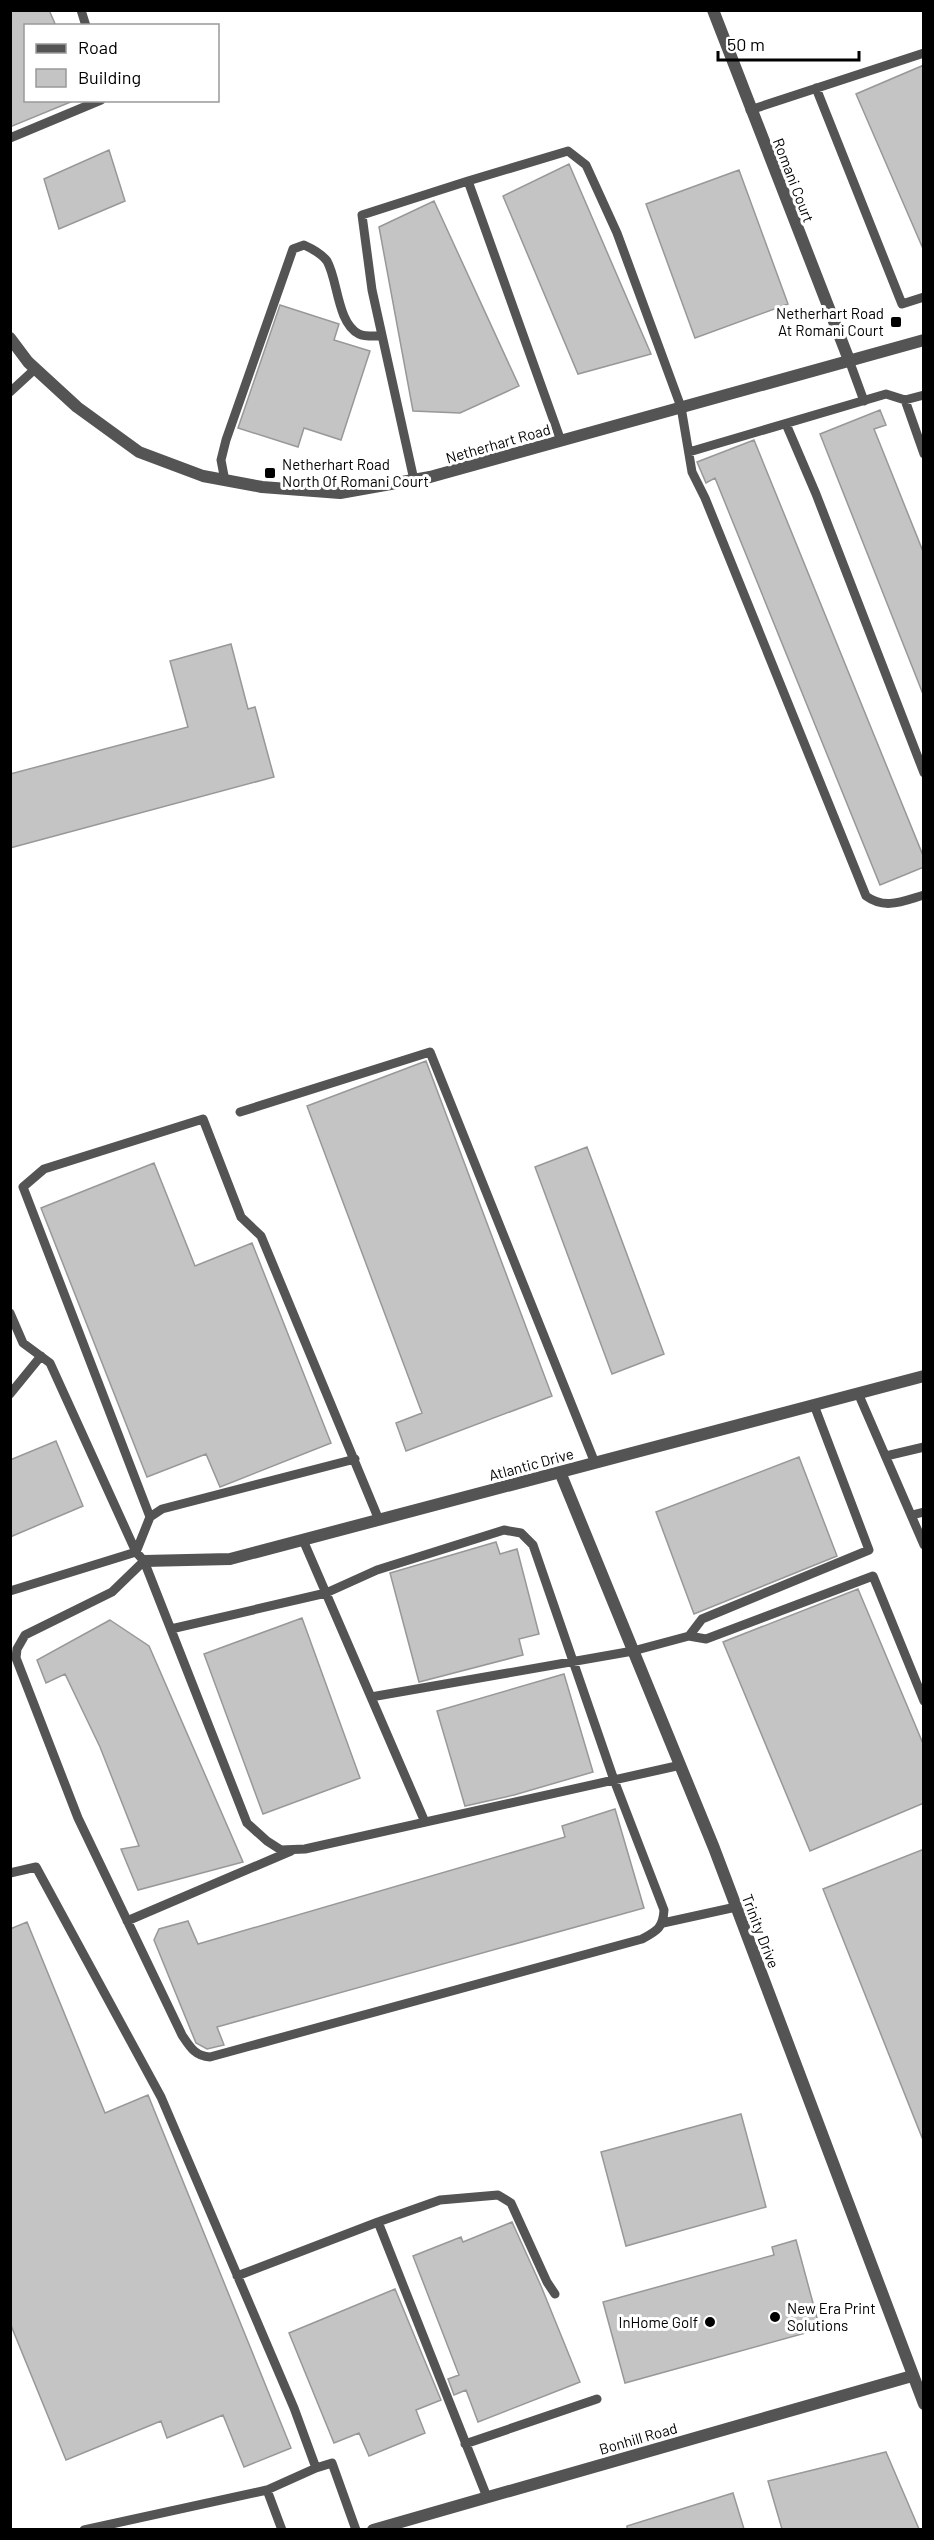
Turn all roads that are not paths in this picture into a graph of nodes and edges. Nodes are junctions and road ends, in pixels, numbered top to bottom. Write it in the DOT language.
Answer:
graph roads {
  1 [pos="713,10"];
  2 [pos="924,53"];
  3 [pos="816,88"];
  4 [pos="96,102"];
  5 [pos="750,110"];
  6 [pos="10,138"];
  7 [pos="468,181"];
  8 [pos="924,297"];
  9 [pos="382,336"];
  10 [pos="10,338"];
  11 [pos="924,340"];
  12 [pos="849,360"];
  13 [pos="35,369"];
  14 [pos="10,392"];
  15 [pos="924,395"];
  16 [pos="905,400"];
  17 [pos="864,401"];
  18 [pos="681,407"];
  19 [pos="786,424"];
  20 [pos="561,441"];
  21 [pos="689,452"];
  22 [pos="924,454"];
  23 [pos="414,480"];
  24 [pos="225,481"];
  25 [pos="924,773"];
  26 [pos="924,895"];
  27 [pos="240,1112"];
  28 [pos="10,1314"];
  29 [pos="40,1356"];
  30 [pos="924,1376"];
  31 [pos="858,1393"];
  32 [pos="10,1394"];
  33 [pos="814,1405"];
  34 [pos="924,1447"];
  35 [pos="886,1456"];
  36 [pos="354,1459"];
  37 [pos="595,1463"];
  38 [pos="560,1472"];
  39 [pos="924,1512"];
  40 [pos="912,1515"];
  41 [pos="150,1517"];
  42 [pos="379,1520"];
  43 [pos="303,1540"];
  44 [pos="924,1545"];
  45 [pos="140,1557"];
  46 [pos="10,1591"];
  47 [pos="326,1593"];
  48 [pos="171,1629"];
  49 [pos="688,1636"];
  50 [pos="633,1651"];
  51 [pos="574,1661"];
  52 [pos="371,1696"];
  53 [pos="924,1701"];
  54 [pos="681,1765"];
  55 [pos="614,1780"];
  56 [pos="425,1822"];
  57 [pos="294,1850"];
  58 [pos="10,1873"];
  59 [pos="736,1907"];
  60 [pos="127,1921"];
  61 [pos="663,1923"];
  62 [pos="378,2222"];
  63 [pos="237,2276"];
  64 [pos="555,2294"];
  65 [pos="912,2376"];
  66 [pos="597,2399"];
  67 [pos="924,2404"];
  68 [pos="465,2444"];
  69 [pos="316,2468"];
  70 [pos="267,2490"];
  71 [pos="487,2497"];
  72 [pos="84,2529"];
  73 [pos="282,2529"];
  74 [pos="356,2529"];
  75 [pos="373,2529"];
  1 -- 5 [label="street, Romani Court"];
  2 -- 3 [label="lane"];
  3 -- 5 [label="lane"];
  3 -- 8 [label="lane"];
  4 -- 6 [label="lane"];
  5 -- 12 [label="street, Romani Court"];
  7 -- 9 [label="lane"];
  7 -- 18 [label="lane"];
  7 -- 20 [label="lane"];
  9 -- 23 [label="lane"];
  9 -- 24 [label="lane"];
  10 -- 13 [label="street, Netherhart Road"];
  11 -- 12 [label="street, Netherhart Road"];
  12 -- 17 [label="lane"];
  12 -- 18 [label="street, Netherhart Road"];
  13 -- 14 [label="lane"];
  13 -- 24 [label="street, Netherhart Road"];
  15 -- 16 [label="lane"];
  16 -- 17 [label="lane"];
  16 -- 22 [label="lane"];
  17 -- 19 [label="lane"];
  18 -- 20 [label="street, Netherhart Road"];
  18 -- 21 [label="lane"];
  19 -- 21 [label="lane"];
  19 -- 25 [label="lane"];
  20 -- 23 [label="street, Netherhart Road"];
  21 -- 26 [label="lane"];
  23 -- 24 [label="street, Netherhart Road"];
  27 -- 37 [label="lane"];
  28 -- 29 [label="lane"];
  29 -- 32 [label="lane"];
  29 -- 45 [label="lane"];
  30 -- 31 [label="street, Atlantic Drive"];
  31 -- 33 [label="street, Atlantic Drive"];
  31 -- 35 [label="lane"];
  33 -- 37 [label="street, Atlantic Drive"];
  33 -- 49 [label="lane"];
  34 -- 35 [label="lane"];
  35 -- 40 [label="lane"];
  36 -- 41 [label="lane"];
  36 -- 41 [label="lane"];
  36 -- 42 [label="lane"];
  37 -- 38 [label="street, Atlantic Drive"];
  38 -- 42 [label="street, Atlantic Drive"];
  38 -- 50 [label="street, Trinity Drive"];
  39 -- 40 [label="lane"];
  40 -- 44 [label="lane"];
  41 -- 45 [label="lane"];
  42 -- 43 [label="street, Atlantic Drive"];
  43 -- 45 [label="street, Atlantic Drive"];
  43 -- 47 [label="lane"];
  45 -- 46 [label="lane"];
  45 -- 48 [label="lane"];
  45 -- 60 [label="lane"];
  47 -- 48 [label="lane"];
  47 -- 51 [label="lane"];
  47 -- 52 [label="lane"];
  48 -- 57 [label="lane"];
  49 -- 50 [label="lane"];
  49 -- 53 [label="lane"];
  50 -- 51 [label="lane"];
  50 -- 54 [label="street, Trinity Drive"];
  51 -- 52 [label="lane"];
  51 -- 55 [label="lane"];
  52 -- 56 [label="lane"];
  54 -- 55 [label="lane"];
  54 -- 59 [label="street, Trinity Drive"];
  55 -- 56 [label="lane"];
  55 -- 61 [label="lane"];
  56 -- 57 [label="lane"];
  57 -- 60 [label="lane"];
  58 -- 63 [label="lane"];
  59 -- 61 [label="lane"];
  59 -- 65 [label="street, Trinity Drive"];
  60 -- 61 [label="lane"];
  62 -- 63 [label="lane"];
  62 -- 64 [label="lane"];
  62 -- 68 [label="lane"];
  63 -- 69 [label="lane"];
  65 -- 67 [label="street, Trinity Drive"];
  65 -- 71 [label="street, Bonhill Road"];
  66 -- 68 [label="lane"];
  68 -- 71 [label="lane"];
  69 -- 70 [label="lane"];
  69 -- 74 [label="lane"];
  70 -- 72 [label="lane"];
  70 -- 73 [label="lane"];
  71 -- 75 [label="street, Bonhill Road"];
}
